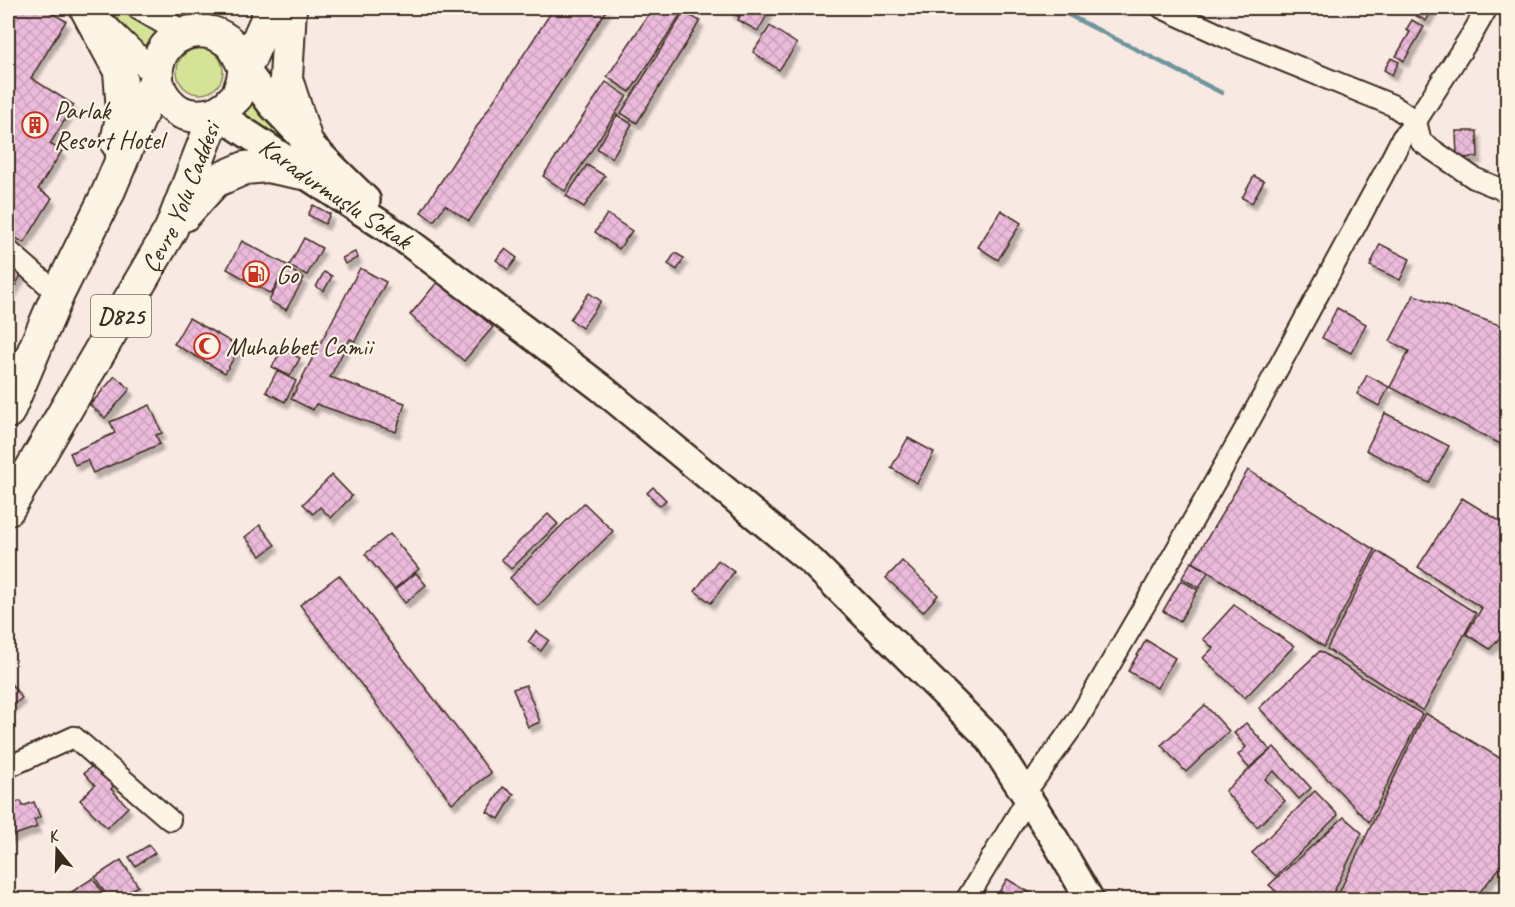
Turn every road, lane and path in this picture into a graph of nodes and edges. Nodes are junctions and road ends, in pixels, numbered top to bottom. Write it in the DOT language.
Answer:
graph roads {
  1 [pos="86,8"];
  2 [pos="140,8"];
  3 [pos="272,8"];
  4 [pos="290,8"];
  5 [pos="1162,8"];
  6 [pos="1487,8"];
  7 [pos="190,20"];
  8 [pos="245,69"];
  9 [pos="157,76"];
  10 [pos="216,113"];
  11 [pos="1416,121"];
  12 [pos="306,141"];
  13 [pos="303,173"];
  14 [pos="1508,192"];
  15 [pos="107,195"];
  16 [pos="171,229"];
  17 [pos="407,241"];
  18 [pos="8,250"];
  19 [pos="58,294"];
  20 [pos="8,412"];
  21 [pos="8,509"];
  22 [pos="8,767"];
  23 [pos="1026,796"];
  24 [pos="170,820"];
  25 [pos="966,900"];
  26 [pos="1090,900"];
  1 -- 9 [label="street"];
  1 -- 15 [label="highway"];
  2 -- 7 [label="street"];
  3 -- 8 [label="highway, Çevre Yolu Caddesi / D825"];
  4 -- 12 [label="highway"];
  5 -- 11 [label="street"];
  6 -- 11 [label="street"];
  7 -- 8 [label="highway"];
  7 -- 9 [label="highway"];
  8 -- 10 [label="highway, Çevre Yolu Caddesi / D825"];
  8 -- 12 [label="main road, Karadurmuşlu Sokak"];
  9 -- 10 [label="highway"];
  9 -- 15 [label="highway, D825"];
  10 -- 13 [label="main road, Karadurmuşlu Sokak"];
  10 -- 16 [label="highway, Çevre Yolu Caddesi / D825"];
  11 -- 14 [label="street"];
  11 -- 23 [label="street"];
  12 -- 17 [label="main road, Karadurmuşlu Sokak"];
  13 -- 16 [label="highway"];
  13 -- 17 [label="main road, Karadurmuşlu Sokak"];
  15 -- 19 [label="highway, D825"];
  16 -- 21 [label="highway, Çevre Yolu Caddesi / D825"];
  17 -- 23 [label="main road"];
  18 -- 19 [label="street"];
  19 -- 20 [label="highway, D825"];
  22 -- 24 [label="street"];
  23 -- 25 [label="street"];
  23 -- 26 [label="main road"];
}
